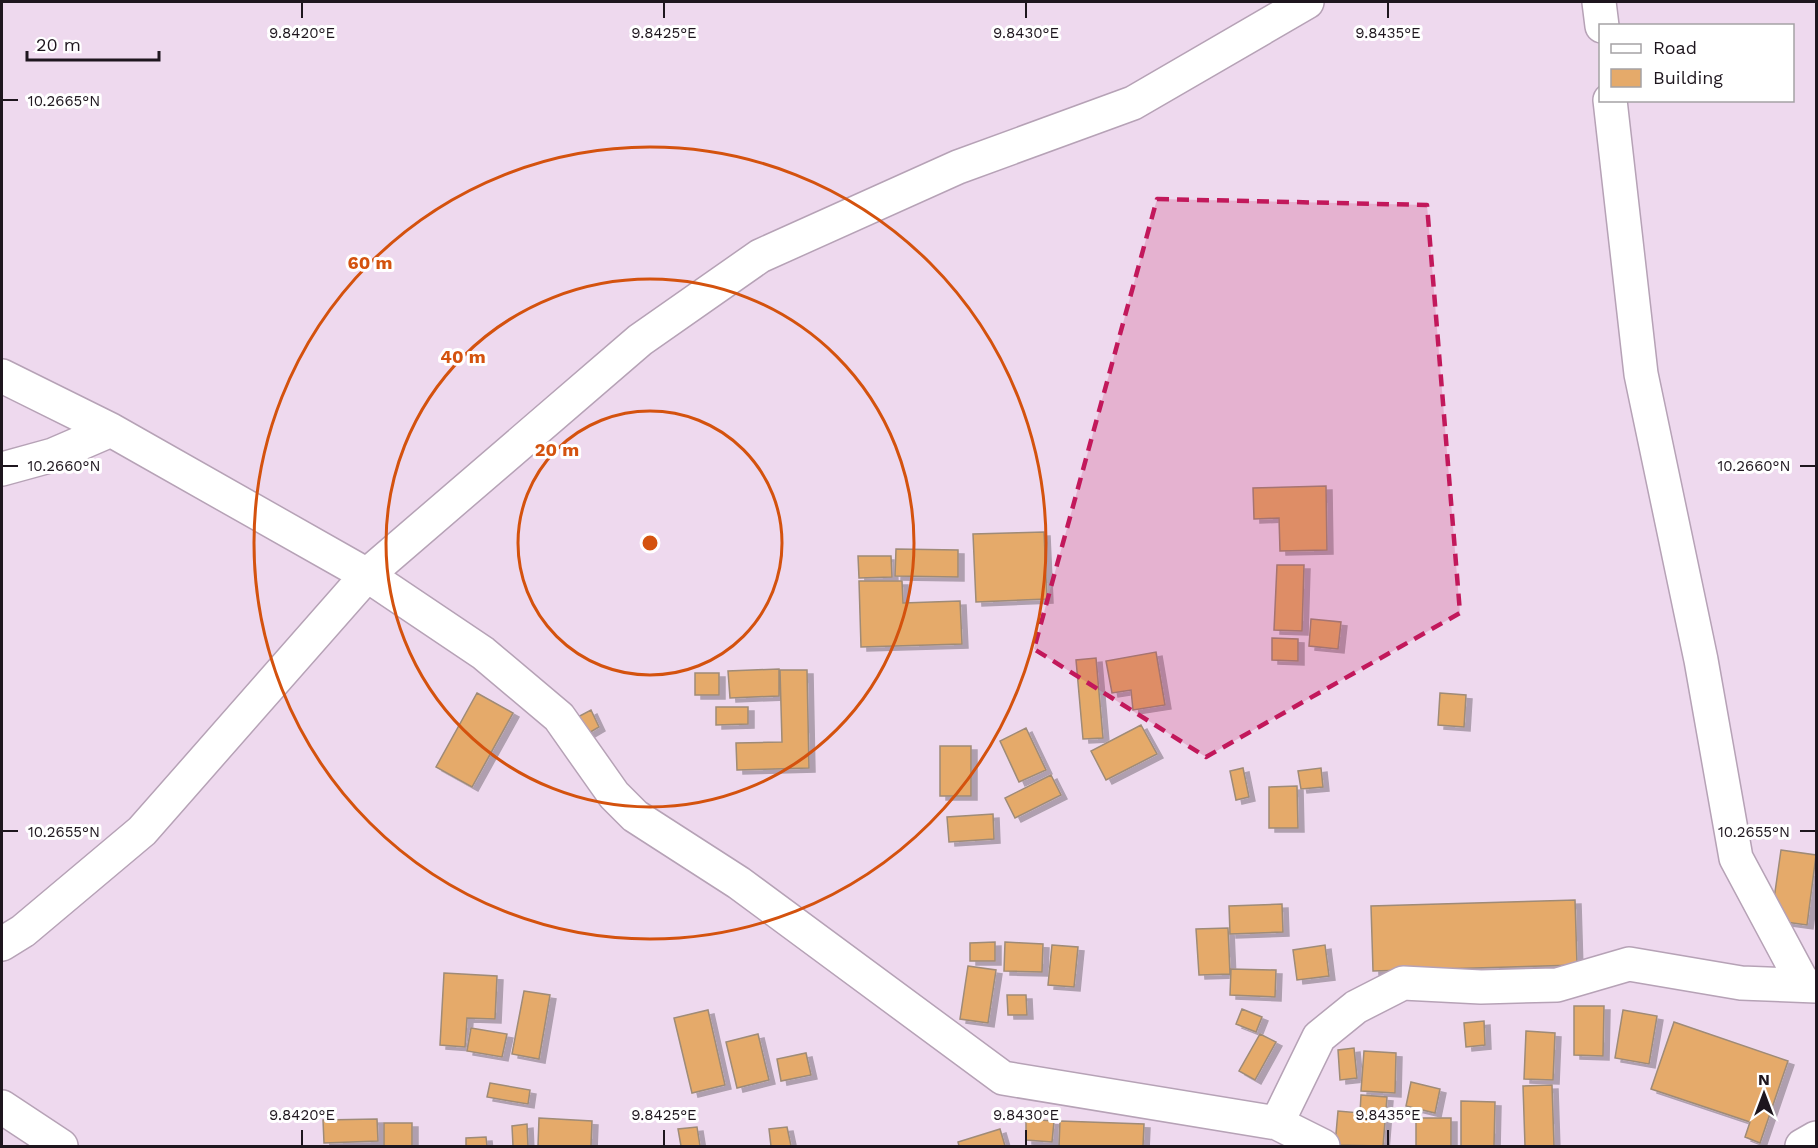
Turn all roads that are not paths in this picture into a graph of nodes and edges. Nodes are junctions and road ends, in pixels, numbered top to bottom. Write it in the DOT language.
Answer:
graph roads {
  1 [pos="1307,2"];
  2 [pos="1599,2"];
  3 [pos="1602,24"];
  4 [pos="1610,102"];
  5 [pos="2,376"];
  6 [pos="111,430"];
  7 [pos="2,469"];
  8 [pos="367,575"];
  9 [pos="2,944"];
  10 [pos="1810,986"];
  11 [pos="2,1107"];
  12 [pos="1277,1123"];
  13 [pos="1816,1138"];
  14 [pos="61,1146"];
  15 [pos="1323,1146"];
  16 [pos="1802,1146"];
  1 -- 8 [label="street"];
  2 -- 3 [label="street"];
  4 -- 10 [label="street"];
  5 -- 6 [label="street"];
  6 -- 7 [label="street"];
  6 -- 8 [label="street"];
  8 -- 9 [label="street"];
  8 -- 12 [label="street"];
  10 -- 12 [label="street"];
  11 -- 14 [label="street"];
  12 -- 15 [label="street"];
  13 -- 16 [label="street"];
}
